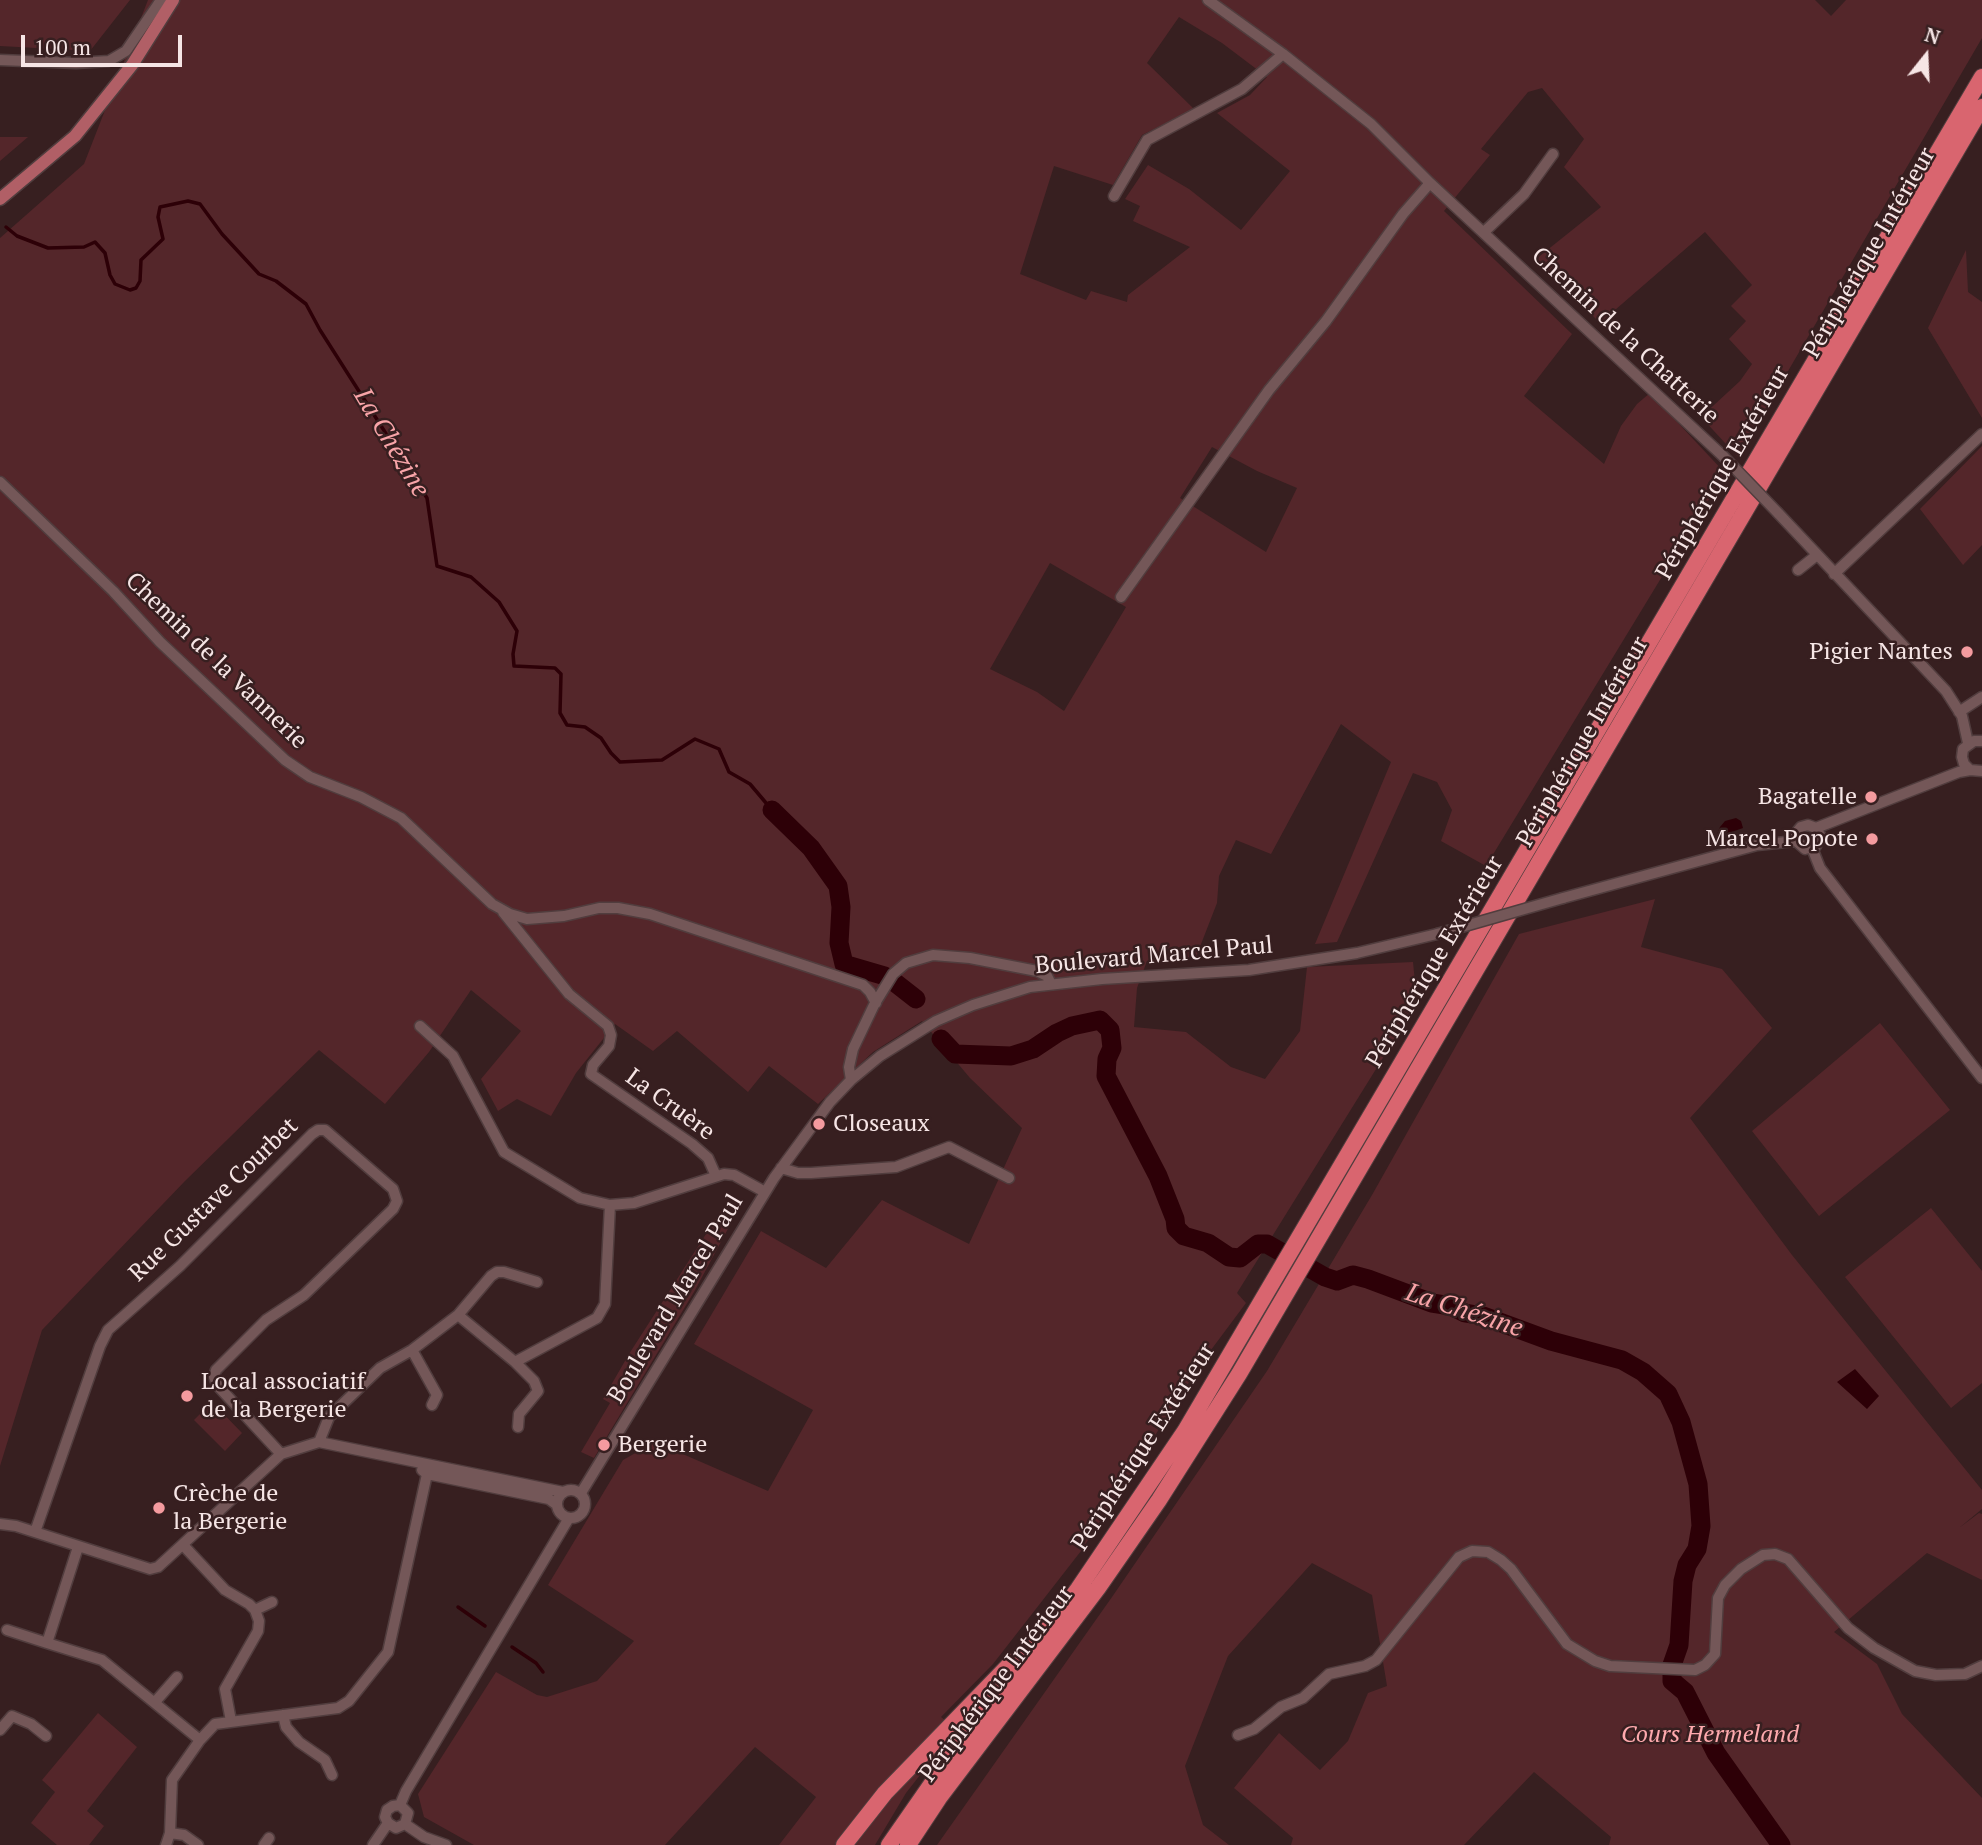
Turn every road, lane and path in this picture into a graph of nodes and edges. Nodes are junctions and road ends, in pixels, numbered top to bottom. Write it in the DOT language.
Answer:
graph roads {
  1 [pos="162,0"];
  2 [pos="173,0"];
  3 [pos="1208,0"];
  4 [pos="1283,54"];
  5 [pos="0,60"];
  6 [pos="1982,77"];
  7 [pos="1982,107"];
  8 [pos="1553,154"];
  9 [pos="1430,183"];
  10 [pos="1114,196"];
  11 [pos="0,199"];
  12 [pos="1484,232"];
  13 [pos="1982,434"];
  14 [pos="0,482"];
  15 [pos="1816,555"];
  16 [pos="1798,570"];
  17 [pos="1835,574"];
  18 [pos="1121,597"];
  19 [pos="1982,697"];
  20 [pos="1959,712"];
  21 [pos="1982,741"];
  22 [pos="1968,743"];
  23 [pos="1970,770"];
  24 [pos="1982,771"];
  25 [pos="1816,828"];
  26 [pos="1796,841"];
  27 [pos="1812,848"];
  28 [pos="500,909"];
  29 [pos="1051,984"];
  30 [pos="876,1003"];
  31 [pos="420,1026"];
  32 [pos="1982,1078"];
  33 [pos="851,1080"];
  34 [pos="781,1168"];
  35 [pos="716,1176"];
  36 [pos="1009,1178"];
  37 [pos="765,1192"];
  38 [pos="610,1205"];
  39 [pos="537,1282"];
  40 [pos="458,1315"];
  41 [pos="412,1350"];
  42 [pos="514,1362"];
  43 [pos="432,1405"];
  44 [pos="518,1427"];
  45 [pos="319,1442"];
  46 [pos="281,1454"];
  47 [pos="402,1458"];
  48 [pos="427,1474"];
  49 [pos="563,1492"];
  50 [pos="581,1493"];
  51 [pos="557,1505"];
  52 [pos="569,1518"];
  53 [pos="0,1524"];
  54 [pos="34,1532"];
  55 [pos="183,1545"];
  56 [pos="78,1546"];
  57 [pos="272,1602"];
  58 [pos="256,1610"];
  59 [pos="7,1630"];
  60 [pos="47,1643"];
  61 [pos="1025,1661"];
  62 [pos="1982,1666"];
  63 [pos="177,1677"];
  64 [pos="155,1702"];
  65 [pos="284,1715"];
  66 [pos="231,1721"];
  67 [pos="0,1730"];
  68 [pos="1238,1735"];
  69 [pos="46,1736"];
  70 [pos="200,1741"];
  71 [pos="332,1775"];
  72 [pos="400,1805"];
  73 [pos="388,1823"];
  74 [pos="405,1824"];
  75 [pos="170,1833"];
  76 [pos="166,1845"];
  77 [pos="198,1845"];
  78 [pos="373,1845"];
  79 [pos="446,1845"];
  80 [pos="844,1845"];
  81 [pos="889,1845"];
  82 [pos="908,1845"];
  1 -- 5 [label="street"];
  2 -- 11 [label="main road"];
  3 -- 4 [label="street, Chemin de la Chatterie"];
  4 -- 9 [label="street, Chemin de la Chatterie"];
  4 -- 10 [label="street"];
  6 -- 61 [label="highway, Périphérique Extérieur"];
  7 -- 82 [label="highway, Périphérique Intérieur"];
  8 -- 12 [label="street"];
  9 -- 12 [label="street, Chemin de la Chatterie"];
  9 -- 18 [label="street"];
  12 -- 15 [label="street, Chemin de la Chatterie, bridge"];
  13 -- 17 [label="street"];
  14 -- 28 [label="street, Chemin de la Vannerie"];
  15 -- 16 [label="street"];
  15 -- 17 [label="street, Chemin de la Chatterie"];
  17 -- 20 [label="street, Chemin de la Chatterie"];
  19 -- 20 [label="street"];
  20 -- 22 [label="street, Chemin de la Chatterie"];
  21 -- 22 [label="street"];
  22 -- 23 [label="street, Chemin de la Chatterie"];
  23 -- 24 [label="street"];
  23 -- 25 [label="street"];
  25 -- 26 [label="street"];
  25 -- 27 [label="street"];
  26 -- 27 [label="street"];
  26 -- 29 [label="street, Boulevard Marcel Paul, bridge"];
  27 -- 32 [label="street"];
  28 -- 30 [label="street, Chemin de la Vannerie"];
  28 -- 35 [label="street, La Cruère"];
  29 -- 30 [label="street"];
  29 -- 33 [label="street, Boulevard Marcel Paul"];
  30 -- 33 [label="street"];
  31 -- 38 [label="street"];
  33 -- 34 [label="street, Boulevard Marcel Paul"];
  34 -- 36 [label="street"];
  34 -- 37 [label="street, Boulevard Marcel Paul"];
  35 -- 37 [label="street"];
  35 -- 38 [label="street"];
  37 -- 50 [label="street, Boulevard Marcel Paul"];
  38 -- 42 [label="street"];
  39 -- 40 [label="street"];
  40 -- 41 [label="street"];
  40 -- 42 [label="street"];
  41 -- 43 [label="street"];
  41 -- 45 [label="street"];
  42 -- 44 [label="street"];
  45 -- 46 [label="street"];
  45 -- 47 [label="street"];
  46 -- 54 [label="street, Rue Gustave Courbet"];
  46 -- 55 [label="street"];
  47 -- 48 [label="street"];
  47 -- 49 [label="street"];
  48 -- 51 [label="street"];
  48 -- 65 [label="street"];
  49 -- 50 [label="street"];
  49 -- 51 [label="street"];
  50 -- 52 [label="street"];
  51 -- 52 [label="street"];
  52 -- 72 [label="street"];
  53 -- 54 [label="street"];
  54 -- 56 [label="street"];
  55 -- 56 [label="street"];
  55 -- 58 [label="street"];
  56 -- 60 [label="street"];
  57 -- 58 [label="street"];
  58 -- 66 [label="street"];
  59 -- 60 [label="street"];
  60 -- 64 [label="street"];
  61 -- 80 [label="highway"];
  61 -- 81 [label="highway, Périphérique Extérieur"];
  62 -- 68 [label="street"];
  63 -- 64 [label="street"];
  64 -- 70 [label="street"];
  65 -- 66 [label="street"];
  65 -- 71 [label="street"];
  66 -- 70 [label="street"];
  67 -- 69 [label="street"];
  70 -- 75 [label="street"];
  72 -- 73 [label="street"];
  72 -- 74 [label="street"];
  73 -- 74 [label="street"];
  73 -- 78 [label="street"];
  74 -- 79 [label="street"];
  75 -- 76 [label="street"];
  75 -- 77 [label="street"];
}
